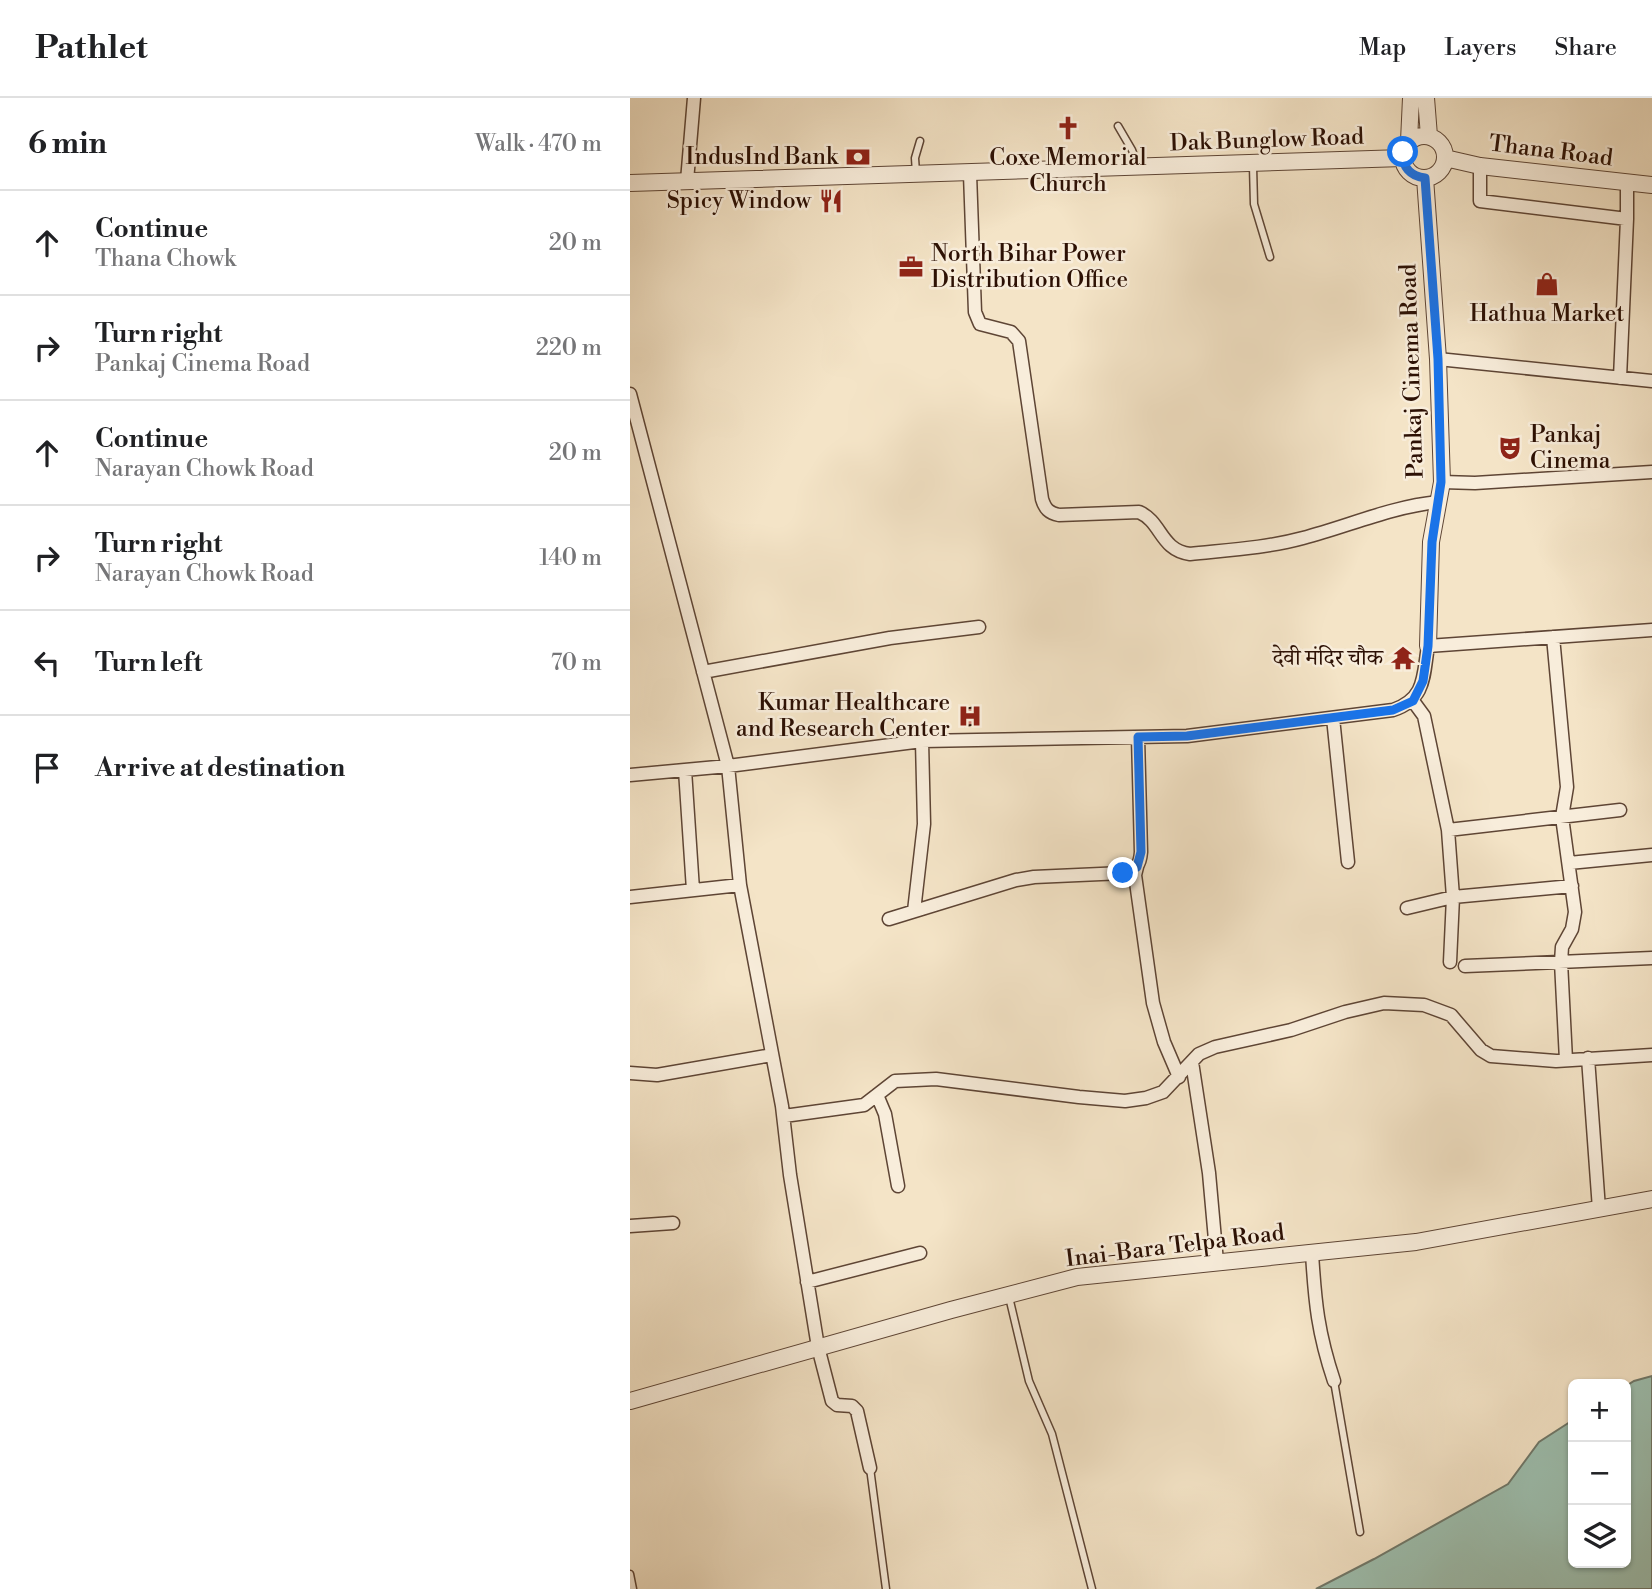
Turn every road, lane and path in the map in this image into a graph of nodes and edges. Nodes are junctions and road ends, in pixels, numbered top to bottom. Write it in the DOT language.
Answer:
graph roads {
  1 [pos="694,98"];
  2 [pos="1411,98"];
  3 [pos="1426,98"];
  4 [pos="1118,125"];
  5 [pos="1429,136"];
  6 [pos="920,141"];
  7 [pos="1409,141"];
  8 [pos="1403,158"];
  9 [pos="1445,158"];
  10 [pos="1253,164"];
  11 [pos="1480,166"];
  12 [pos="1139,168"];
  13 [pos="970,174"];
  14 [pos="916,175"];
  15 [pos="1425,178"];
  16 [pos="687,181"];
  17 [pos="630,183"];
  18 [pos="1627,183"];
  19 [pos="1652,185"];
  20 [pos="1627,219"];
  21 [pos="1270,257"];
  22 [pos="1438,359"];
  23 [pos="1620,378"];
  24 [pos="1652,381"];
  25 [pos="630,394"];
  26 [pos="1652,474"];
  27 [pos="1441,482"];
  28 [pos="1438,502"];
  29 [pos="979,627"];
  30 [pos="1652,630"];
  31 [pos="1553,637"];
  32 [pos="1428,646"];
  33 [pos="703,672"];
  34 [pos="1413,701"];
  35 [pos="1333,718"];
  36 [pos="1138,737"];
  37 [pos="922,741"];
  38 [pos="728,766"];
  39 [pos="685,770"];
  40 [pos="630,775"];
  41 [pos="1620,810"];
  42 [pos="1562,817"];
  43 [pos="1448,830"];
  44 [pos="1652,855"];
  45 [pos="1348,862"];
  46 [pos="1569,863"];
  47 [pos="1137,867"];
  48 [pos="740,885"];
  49 [pos="1572,886"];
  50 [pos="693,890"];
  51 [pos="630,897"];
  52 [pos="1453,897"];
  53 [pos="1407,908"];
  54 [pos="914,911"];
  55 [pos="889,919"];
  56 [pos="1652,958"];
  57 [pos="1450,962"];
  58 [pos="1561,962"];
  59 [pos="1465,966"];
  60 [pos="772,1055"];
  61 [pos="1652,1055"];
  62 [pos="1588,1058"];
  63 [pos="1566,1060"];
  64 [pos="1192,1062"];
  65 [pos="630,1073"];
  66 [pos="1179,1077"];
  67 [pos="877,1095"];
  68 [pos="784,1116"];
  69 [pos="898,1186"];
  70 [pos="1652,1199"];
  71 [pos="1599,1209"];
  72 [pos="673,1223"];
  73 [pos="630,1226"];
  74 [pos="920,1253"];
  75 [pos="1312,1253"];
  76 [pos="1217,1262"];
  77 [pos="807,1282"];
  78 [pos="1009,1295"];
  79 [pos="818,1347"];
  80 [pos="1334,1381"];
  81 [pos="630,1401"];
  82 [pos="870,1468"];
  83 [pos="1360,1532"];
  84 [pos="630,1574"];
  85 [pos="633,1589"];
  86 [pos="886,1589"];
  87 [pos="1092,1589"];
  1 -- 16 [label="street"];
  2 -- 7 [label="street"];
  3 -- 5 [label="street"];
  4 -- 12 [label="lane"];
  5 -- 7 [label="street"];
  5 -- 9 [label="street"];
  6 -- 14 [label="lane"];
  7 -- 8 [label="street"];
  8 -- 10 [label="street, Dak Bunglow Road"];
  8 -- 15 [label="street"];
  9 -- 11 [label="street, Thana Road"];
  9 -- 15 [label="street"];
  10 -- 12 [label="street, Dak Bunglow Road"];
  10 -- 21 [label="lane"];
  11 -- 18 [label="street, Thana Road"];
  11 -- 20 [label="street"];
  12 -- 13 [label="street, Dak Bunglow Road"];
  13 -- 14 [label="street, Dak Bunglow Road"];
  13 -- 28 [label="street"];
  14 -- 16 [label="street, Dak Bunglow Road"];
  15 -- 22 [label="street, Pankaj Cinema Road"];
  16 -- 17 [label="street, Dak Bunglow Road"];
  18 -- 19 [label="street, Thana Road"];
  18 -- 20 [label="street"];
  20 -- 23 [label="street"];
  22 -- 23 [label="street"];
  22 -- 27 [label="street, Pankaj Cinema Road"];
  23 -- 24 [label="street"];
  25 -- 33 [label="street"];
  26 -- 27 [label="street"];
  27 -- 28 [label="street, Pankaj Cinema Road"];
  28 -- 32 [label="street, Pankaj Cinema Road"];
  29 -- 33 [label="street"];
  30 -- 31 [label="street"];
  31 -- 32 [label="street"];
  31 -- 42 [label="street"];
  32 -- 34 [label="street"];
  33 -- 38 [label="street"];
  34 -- 35 [label="street"];
  34 -- 43 [label="street"];
  35 -- 36 [label="street"];
  35 -- 45 [label="street"];
  36 -- 37 [label="street"];
  36 -- 47 [label="street"];
  37 -- 38 [label="street"];
  37 -- 54 [label="street"];
  38 -- 39 [label="street"];
  38 -- 48 [label="street"];
  39 -- 40 [label="street"];
  39 -- 50 [label="street"];
  41 -- 42 [label="street"];
  42 -- 43 [label="street"];
  42 -- 46 [label="street"];
  43 -- 52 [label="street"];
  44 -- 46 [label="street"];
  46 -- 49 [label="street"];
  47 -- 54 [label="street"];
  47 -- 66 [label="street"];
  48 -- 50 [label="street"];
  48 -- 60 [label="street"];
  49 -- 52 [label="street"];
  49 -- 58 [label="street"];
  50 -- 51 [label="street"];
  52 -- 53 [label="street"];
  52 -- 57 [label="street"];
  54 -- 55 [label="street"];
  56 -- 58 [label="street"];
  58 -- 59 [label="street"];
  58 -- 63 [label="street"];
  60 -- 65 [label="street"];
  60 -- 68 [label="street"];
  61 -- 62 [label="street"];
  62 -- 63 [label="street"];
  62 -- 71 [label="street"];
  63 -- 64 [label="street"];
  64 -- 66 [label="street"];
  64 -- 76 [label="street"];
  66 -- 67 [label="street"];
  67 -- 68 [label="street"];
  67 -- 69 [label="street"];
  68 -- 77 [label="street"];
  70 -- 71 [label="street, Inai-Bara Telpa Road"];
  71 -- 75 [label="street, Inai-Bara Telpa Road"];
  72 -- 73 [label="street"];
  74 -- 77 [label="street"];
  75 -- 76 [label="street, Inai-Bara Telpa Road"];
  75 -- 80 [label="street"];
  76 -- 78 [label="street, Inai-Bara Telpa Road"];
  77 -- 79 [label="street"];
  78 -- 79 [label="street, Inai-Bara Telpa Road"];
  78 -- 87 [label="lane"];
  79 -- 81 [label="street, Inai-Bara Telpa Road"];
  79 -- 82 [label="street"];
  80 -- 83 [label="lane"];
  82 -- 86 [label="lane"];
  84 -- 85 [label="lane"];
}
